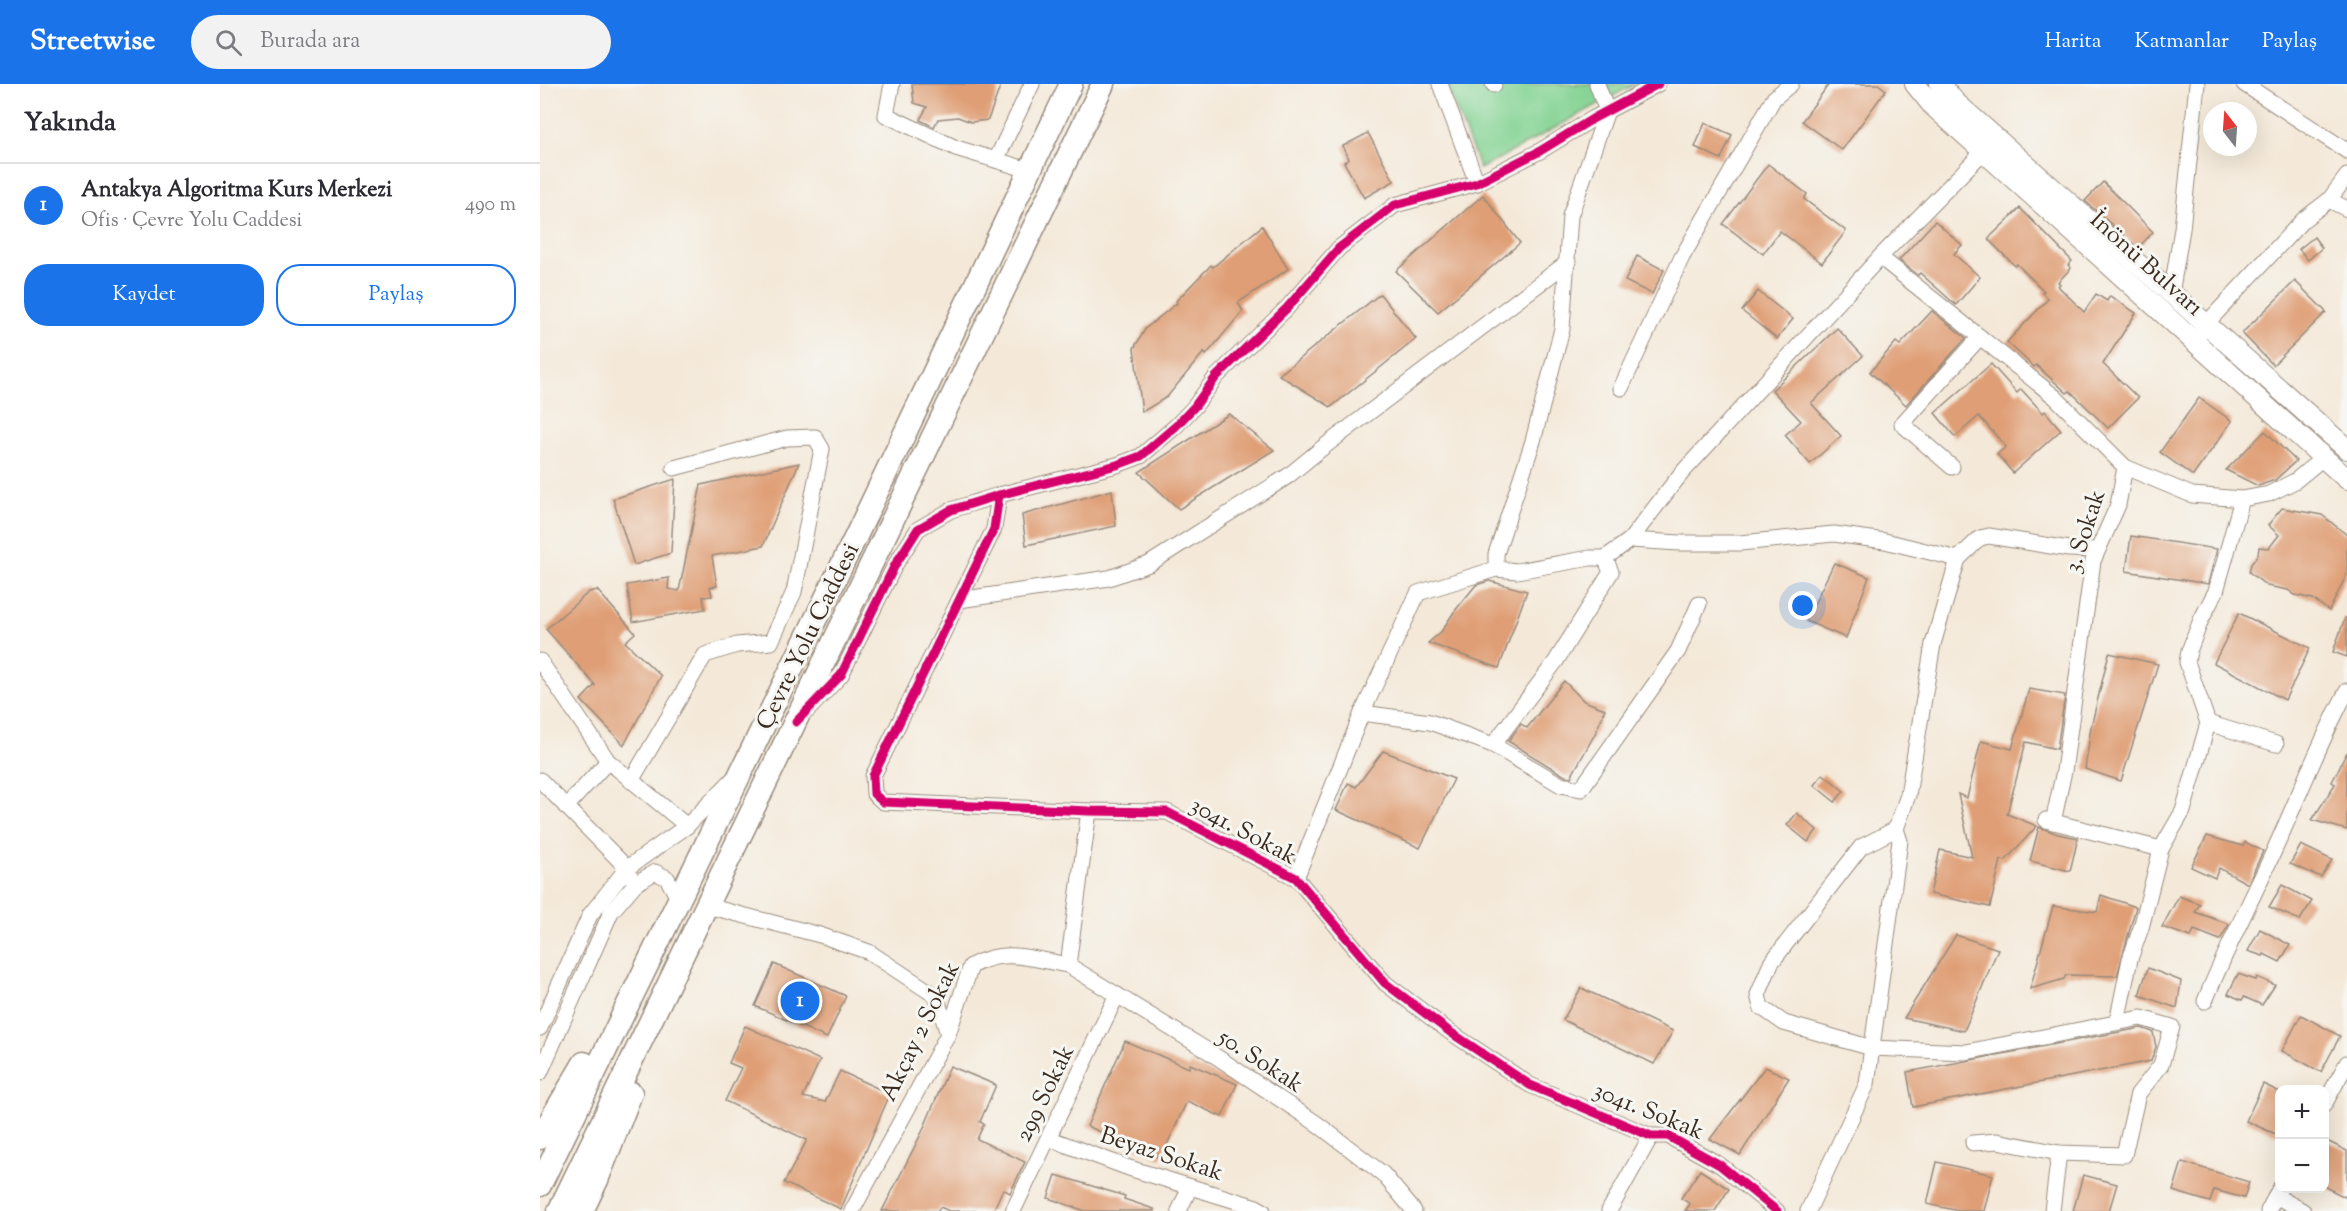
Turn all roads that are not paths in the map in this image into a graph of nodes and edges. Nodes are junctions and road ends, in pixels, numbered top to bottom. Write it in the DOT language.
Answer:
graph roads {
  1 [pos="892,84"];
  2 [pos="1032,84"];
  3 [pos="1071,84"];
  4 [pos="1102,84"];
  5 [pos="1440,84"];
  6 [pos="1598,84"];
  7 [pos="1658,84"];
  8 [pos="1791,84"];
  9 [pos="1915,84"];
  10 [pos="1940,84"];
  11 [pos="2197,84"];
  12 [pos="2244,84"];
  13 [pos="1608,111"];
  14 [pos="1984,151"];
  15 [pos="2347,151"];
  16 [pos="996,160"];
  17 [pos="1029,170"];
  18 [pos="2347,177"];
  19 [pos="1477,183"];
  20 [pos="2329,200"];
  21 [pos="2347,208"];
  22 [pos="1880,257"];
  23 [pos="1568,262"];
  24 [pos="2171,294"];
  25 [pos="2207,323"];
  26 [pos="1980,337"];
  27 [pos="2195,341"];
  28 [pos="1621,388"];
  29 [pos="2347,449"];
  30 [pos="2323,458"];
  31 [pos="1952,467"];
  32 [pos="2125,467"];
  33 [pos="674,468"];
  34 [pos="2347,479"];
  35 [pos="999,495"];
  36 [pos="2242,499"];
  37 [pos="1630,540"];
  38 [pos="2097,550"];
  39 [pos="1605,558"];
  40 [pos="1958,559"];
  41 [pos="1496,569"];
  42 [pos="959,600"];
  43 [pos="1699,604"];
  44 [pos="540,661"];
  45 [pos="2347,691"];
  46 [pos="1362,713"];
  47 [pos="796,722"];
  48 [pos="2208,723"];
  49 [pos="2276,744"];
  50 [pos="1493,745"];
  51 [pos="608,761"];
  52 [pos="743,768"];
  53 [pos="631,781"];
  54 [pos="543,790"];
  55 [pos="566,807"];
  56 [pos="1089,811"];
  57 [pos="687,826"];
  58 [pos="1896,829"];
  59 [pos="2161,849"];
  60 [pos="627,868"];
  61 [pos="1296,878"];
  62 [pos="635,884"];
  63 [pos="707,906"];
  64 [pos="674,910"];
  65 [pos="1068,965"];
  66 [pos="1117,995"];
  67 [pos="2205,1001"];
  68 [pos="2117,1022"];
  69 [pos="540,1028"];
  70 [pos="948,1034"];
  71 [pos="1872,1048"];
  72 [pos="2347,1063"];
  73 [pos="540,1073"];
  74 [pos="2329,1097"];
  75 [pos="1651,1137"];
  76 [pos="540,1138"];
  77 [pos="1048,1138"];
  78 [pos="1973,1143"];
  79 [pos="2059,1153"];
  80 [pos="541,1182"];
  81 [pos="1191,1187"];
  82 [pos="2277,1193"];
  83 [pos="2279,1193"];
  84 [pos="575,1208"];
  85 [pos="852,1211"];
  86 [pos="1013,1211"];
  87 [pos="1179,1211"];
  88 [pos="1263,1211"];
  89 [pos="1414,1211"];
  90 [pos="1609,1211"];
  91 [pos="1777,1211"];
  92 [pos="1808,1211"];
  93 [pos="2052,1211"];
  94 [pos="2268,1211"];
  95 [pos="2304,1211"];
  1 -- 16 [label="street"];
  2 -- 16 [label="street"];
  3 -- 17 [label="highway, Çevre Yolu Caddesi"];
  4 -- 47 [label="highway, Çevre Yolu Caddesi"];
  5 -- 19 [label="street"];
  6 -- 13 [label="street"];
  7 -- 13 [label="street"];
  8 -- 28 [label="street"];
  9 -- 14 [label="main road, İnönü Bulvarı"];
  10 -- 24 [label="main road, İnönü Bulvarı"];
  11 -- 24 [label="street"];
  12 -- 15 [label="street"];
  13 -- 19 [label="street"];
  13 -- 23 [label="street"];
  14 -- 22 [label="street"];
  14 -- 27 [label="main road, İnönü Bulvarı"];
  16 -- 17 [label="street"];
  17 -- 52 [label="highway, Çevre Yolu Caddesi"];
  18 -- 20 [label="street"];
  19 -- 35 [label="street"];
  20 -- 21 [label="street"];
  20 -- 25 [label="street"];
  22 -- 26 [label="street"];
  22 -- 37 [label="street"];
  23 -- 41 [label="street"];
  23 -- 42 [label="street"];
  24 -- 25 [label="main road, İnönü Bulvarı"];
  25 -- 27 [label="street"];
  25 -- 29 [label="main road, İnönü Bulvarı"];
  26 -- 31 [label="street"];
  26 -- 32 [label="street"];
  27 -- 30 [label="main road, İnönü Bulvarı"];
  30 -- 34 [label="main road, İnönü Bulvarı"];
  30 -- 36 [label="street, 3. Sokak"];
  32 -- 36 [label="street, 3. Sokak"];
  32 -- 38 [label="street, 3. Sokak"];
  33 -- 53 [label="street"];
  35 -- 42 [label="street, 3041. Sokak"];
  35 -- 47 [label="street"];
  36 -- 48 [label="street"];
  37 -- 39 [label="street"];
  37 -- 40 [label="street"];
  38 -- 40 [label="street"];
  38 -- 59 [label="street, 3. Sokak"];
  39 -- 41 [label="street"];
  39 -- 50 [label="street"];
  40 -- 58 [label="street"];
  41 -- 46 [label="street"];
  42 -- 56 [label="street, 3041. Sokak"];
  43 -- 50 [label="street"];
  44 -- 51 [label="street"];
  45 -- 67 [label="street"];
  46 -- 50 [label="street"];
  46 -- 61 [label="street"];
  47 -- 63 [label="highway, Çevre Yolu Caddesi"];
  48 -- 49 [label="street"];
  48 -- 59 [label="street"];
  51 -- 53 [label="street"];
  51 -- 55 [label="street"];
  52 -- 57 [label="street"];
  52 -- 64 [label="highway, Çevre Yolu Caddesi"];
  53 -- 57 [label="street"];
  54 -- 55 [label="street"];
  55 -- 60 [label="street"];
  56 -- 61 [label="street, 3041. Sokak"];
  56 -- 65 [label="street"];
  57 -- 60 [label="street"];
  58 -- 71 [label="street"];
  58 -- 71 [label="street"];
  59 -- 68 [label="street"];
  60 -- 62 [label="street"];
  60 -- 69 [label="street"];
  61 -- 75 [label="street, 3041. Sokak"];
  62 -- 64 [label="street"];
  62 -- 73 [label="street"];
  63 -- 70 [label="street"];
  63 -- 84 [label="highway, Çevre Yolu Caddesi"];
  64 -- 76 [label="highway"];
  64 -- 80 [label="highway, Çevre Yolu Caddesi"];
  65 -- 66 [label="street, 50. Sokak"];
  65 -- 70 [label="street, Akçay 2 Sokak"];
  66 -- 77 [label="street, 299 Sokak"];
  66 -- 89 [label="street, 50. Sokak"];
  68 -- 71 [label="street"];
  68 -- 79 [label="street"];
  70 -- 85 [label="street, Akçay 2 Sokak"];
  71 -- 92 [label="street"];
  72 -- 74 [label="street"];
  75 -- 90 [label="street"];
  75 -- 91 [label="street, 3041. Sokak"];
  77 -- 81 [label="street, Beyaz Sokak"];
  77 -- 86 [label="street, 299 Sokak"];
  78 -- 79 [label="street"];
  79 -- 93 [label="street"];
  81 -- 87 [label="street"];
  81 -- 88 [label="street, Beyaz Sokak"];
  82 -- 94 [label="street"];
  83 -- 95 [label="street"];
}
